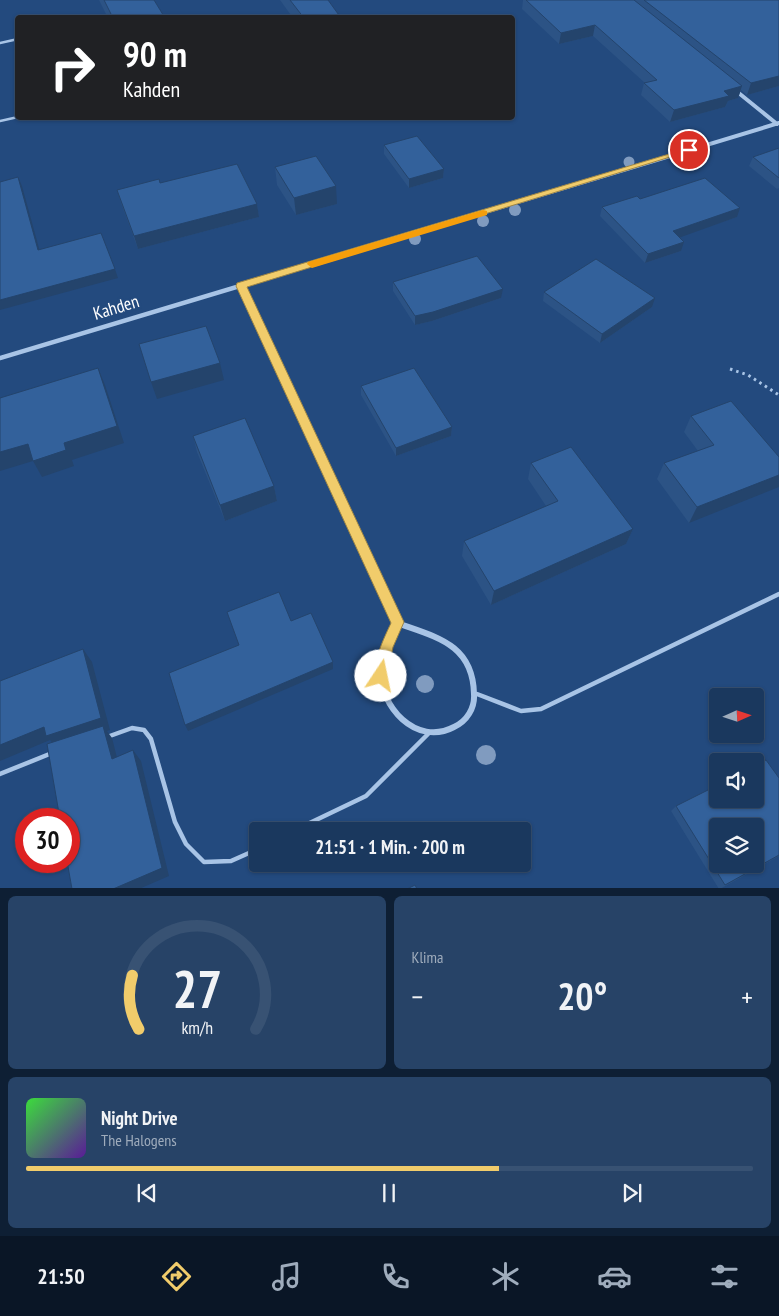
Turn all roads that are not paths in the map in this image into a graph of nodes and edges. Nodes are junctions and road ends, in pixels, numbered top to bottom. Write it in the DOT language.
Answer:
graph roads {
  1 [pos="15,40"];
  2 [pos="0,43"];
  3 [pos="731,87"];
  4 [pos="15,118"];
  5 [pos="0,121"];
  6 [pos="778,124"];
  7 [pos="241,286"];
  8 [pos="0,358"];
  9 [pos="779,594"];
  10 [pos="397,622"];
  11 [pos="477,694"];
  12 [pos="428,734"];
  13 [pos="98,739"];
  14 [pos="55,751"];
  15 [pos="0,774"];
  16 [pos="312,822"];
  17 [pos="249,852"];
  1 -- 2 [label="lane"];
  3 -- 6 [label="street"];
  4 -- 5 [label="lane"];
  6 -- 7 [label="street, Kahden"];
  7 -- 8 [label="street, Kahden"];
  7 -- 10 [label="street"];
  9 -- 11 [label="lane"];
  10 -- 11 [label="street"];
  10 -- 12 [label="street"];
  11 -- 12 [label="street"];
  12 -- 16 [label="lane"];
  13 -- 17 [label="lane"];
  14 -- 15 [label="lane"];
}
